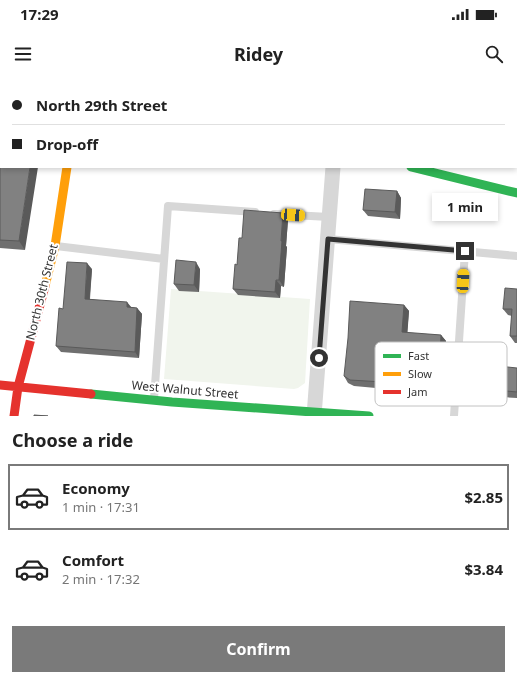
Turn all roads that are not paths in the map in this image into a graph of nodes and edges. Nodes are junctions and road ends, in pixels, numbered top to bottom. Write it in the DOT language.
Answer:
graph roads {
  1 [pos="67,168"];
  2 [pos="333,168"];
  3 [pos="415,168"];
  4 [pos="517,193"];
  5 [pos="329,217"];
  6 [pos="328,239"];
  7 [pos="55,246"];
  8 [pos="465,251"];
  9 [pos="517,256"];
  10 [pos="164,259"];
  11 [pos="459,342"];
  12 [pos="0,385"];
  13 [pos="18,387"];
  14 [pos="154,400"];
  15 [pos="455,406"];
  16 [pos="314,414"];
  17 [pos="14,416"];
  18 [pos="369,416"];
  19 [pos="454,416"];
  1 -- 7 [label="street, North 30th Street"];
  2 -- 5 [label="street"];
  3 -- 4 [label="street"];
  5 -- 6 [label="street"];
  5 -- 10 [label="lane"];
  6 -- 8 [label="lane"];
  6 -- 16 [label="street"];
  7 -- 10 [label="lane"];
  7 -- 13 [label="street, North 30th Street"];
  8 -- 9 [label="lane"];
  8 -- 11 [label="lane"];
  10 -- 14 [label="lane"];
  12 -- 13 [label="street, West Walnut Street"];
  13 -- 14 [label="street, West Walnut Street"];
  13 -- 17 [label="street, North 30th Street"];
  14 -- 16 [label="street, West Walnut Street"];
  15 -- 19 [label="lane"];
  16 -- 18 [label="street, West Walnut Street"];
}
